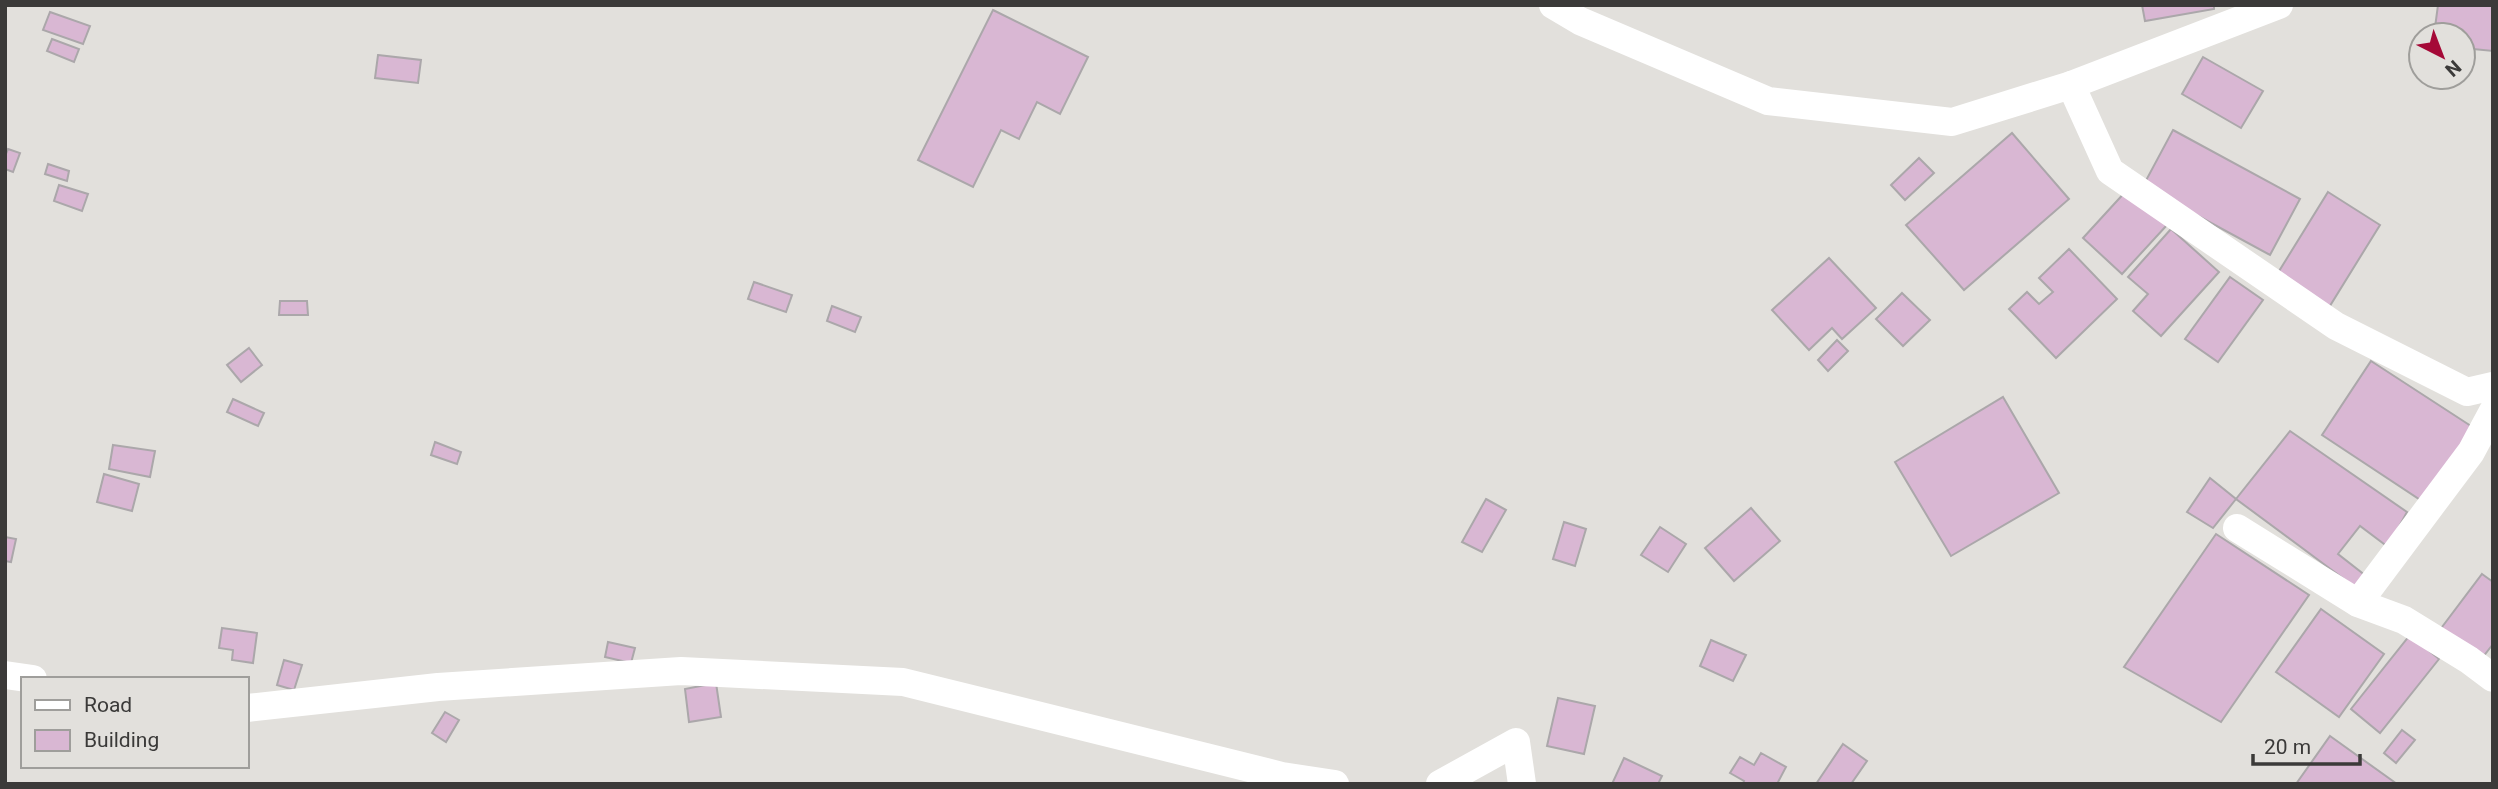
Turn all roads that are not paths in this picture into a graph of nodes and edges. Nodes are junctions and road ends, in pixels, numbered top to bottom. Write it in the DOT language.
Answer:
graph roads {
  1 [pos="1553,5"];
  2 [pos="2279,5"];
  3 [pos="2071,85"];
  4 [pos="2493,386"];
  5 [pos="2493,411"];
  6 [pos="2237,527"];
  7 [pos="2358,603"];
  8 [pos="2493,678"];
  9 [pos="248,708"];
  10 [pos="1335,784"];
  11 [pos="1440,784"];
  12 [pos="1522,784"];
  1 -- 3 [label="street"];
  2 -- 3 [label="street"];
  3 -- 4 [label="street"];
  5 -- 7 [label="street"];
  6 -- 7 [label="street"];
  7 -- 8 [label="street"];
  9 -- 10 [label="street"];
  11 -- 12 [label="street"];
}
